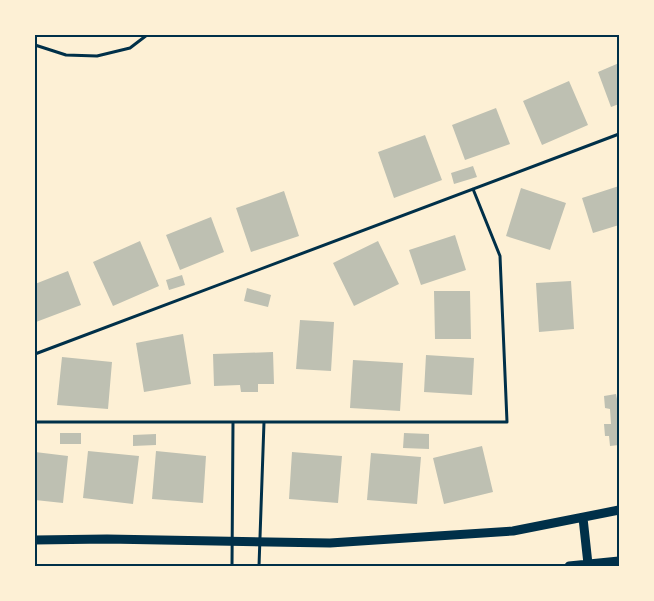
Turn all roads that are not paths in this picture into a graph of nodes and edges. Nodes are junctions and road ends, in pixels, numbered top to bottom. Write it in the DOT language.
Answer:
graph roads {
  1 [pos="147,35"];
  2 [pos="35,45"];
  3 [pos="619,134"];
  4 [pos="473,189"];
  5 [pos="35,354"];
  6 [pos="35,422"];
  7 [pos="234,422"];
  8 [pos="264,422"];
  9 [pos="619,510"];
  10 [pos="583,518"];
  11 [pos="35,540"];
  12 [pos="233,541"];
  13 [pos="260,542"];
  14 [pos="619,561"];
  15 [pos="588,564"];
  16 [pos="232,566"];
  17 [pos="259,566"];
  18 [pos="570,566"];
  1 -- 2 [label="lane"];
  3 -- 4 [label="lane"];
  4 -- 5 [label="lane"];
  4 -- 8 [label="lane"];
  6 -- 7 [label="lane"];
  7 -- 8 [label="lane"];
  7 -- 12 [label="lane"];
  8 -- 13 [label="lane"];
  9 -- 10 [label="main road"];
  10 -- 13 [label="main road"];
  10 -- 15 [label="main road"];
  11 -- 12 [label="main road"];
  12 -- 13 [label="main road"];
  12 -- 16 [label="lane"];
  13 -- 17 [label="lane"];
  14 -- 15 [label="main road"];
  15 -- 18 [label="main road"];
}
